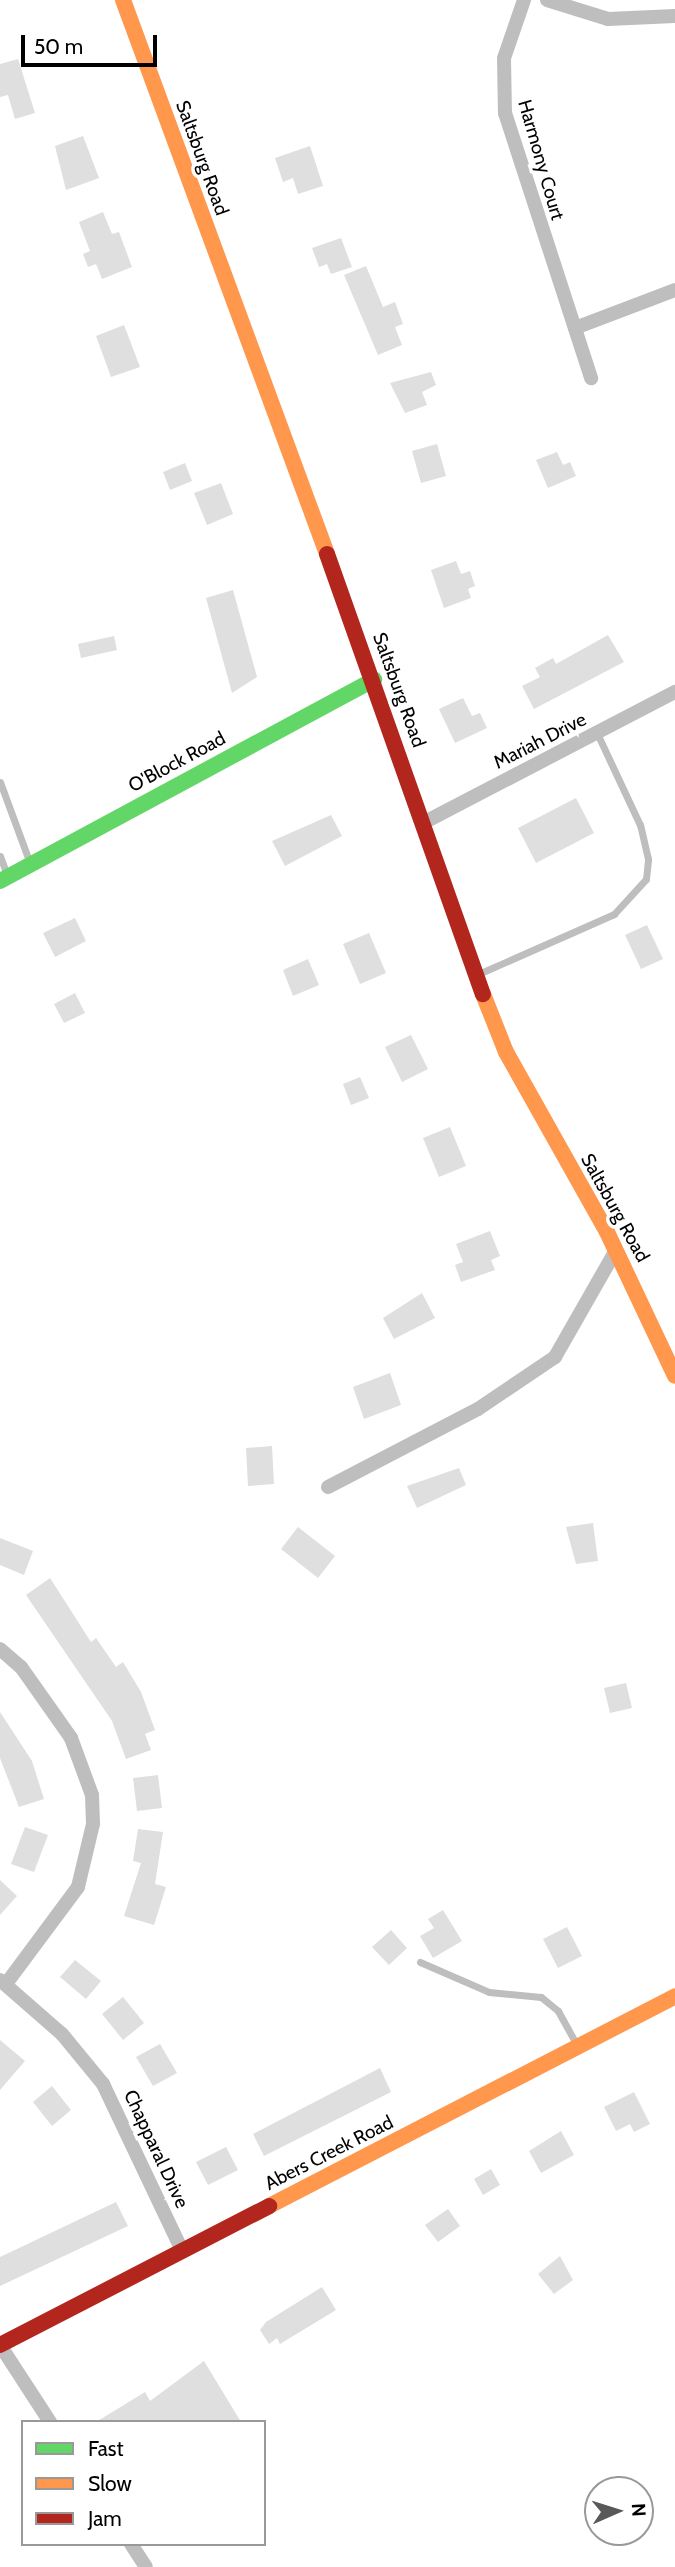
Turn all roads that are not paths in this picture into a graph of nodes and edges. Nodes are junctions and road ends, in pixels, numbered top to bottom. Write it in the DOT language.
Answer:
graph roads {
  1 [pos="123,0"];
  2 [pos="524,0"];
  3 [pos="547,0"];
  4 [pos="675,16"];
  5 [pos="675,290"];
  6 [pos="575,328"];
  7 [pos="591,378"];
  8 [pos="374,680"];
  9 [pos="675,692"];
  10 [pos="597,733"];
  11 [pos="0,782"];
  12 [pos="423,823"];
  13 [pos="0,856"];
  14 [pos="30,865"];
  15 [pos="4,879"];
  16 [pos="475,975"];
  17 [pos="616,1250"];
  18 [pos="675,1376"];
  19 [pos="328,1487"];
  20 [pos="0,1649"];
  21 [pos="420,1962"];
  22 [pos="3,1982"];
  23 [pos="675,1996"];
  24 [pos="579,2049"];
  25 [pos="182,2250"];
  26 [pos="0,2345"];
  27 [pos="49,2420"];
  28 [pos="132,2546"];
  29 [pos="146,2567"];
  1 -- 8 [label="main road, Saltsburg Road"];
  2 -- 6 [label="street, Harmony Court"];
  3 -- 4 [label="street"];
  5 -- 6 [label="street"];
  6 -- 7 [label="street, Harmony Court"];
  8 -- 12 [label="main road, Saltsburg Road"];
  8 -- 14 [label="main road, O'Block Road"];
  9 -- 10 [label="street, Mariah Drive"];
  10 -- 12 [label="street, Mariah Drive"];
  10 -- 16 [label="lane"];
  11 -- 14 [label="lane"];
  12 -- 16 [label="main road, Saltsburg Road"];
  13 -- 15 [label="lane"];
  14 -- 15 [label="main road, O'Block Road"];
  16 -- 17 [label="main road, Saltsburg Road"];
  17 -- 18 [label="main road, Saltsburg Road"];
  17 -- 19 [label="street"];
  20 -- 22 [label="street"];
  21 -- 24 [label="lane"];
  22 -- 25 [label="street, Chapparal Drive"];
  23 -- 24 [label="main road, Abers Creek Road"];
  24 -- 25 [label="main road, Abers Creek Road"];
  25 -- 26 [label="main road, Abers Creek Road"];
  26 -- 27 [label="street"];
  28 -- 29 [label="street"];
}
